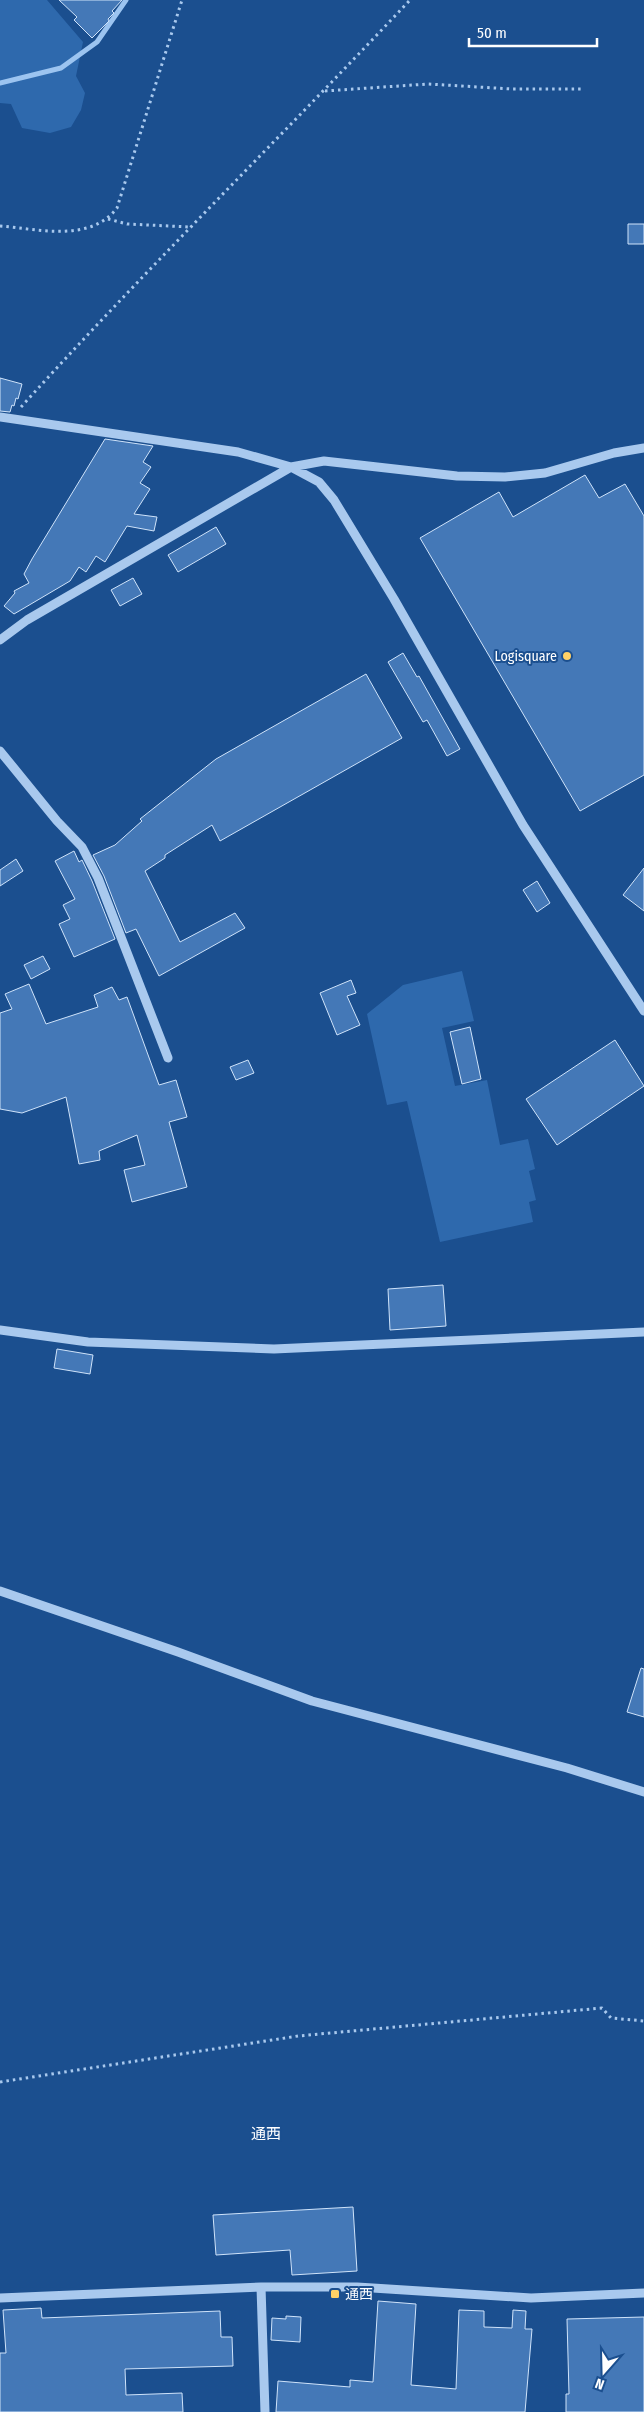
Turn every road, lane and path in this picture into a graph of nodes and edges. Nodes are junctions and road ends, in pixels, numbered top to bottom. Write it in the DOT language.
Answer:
graph roads {
  1 [pos="182,0"];
  2 [pos="410,0"];
  3 [pos="581,89"];
  4 [pos="325,91"];
  5 [pos="108,219"];
  6 [pos="0,226"];
  7 [pos="190,227"];
  8 [pos="0,418"];
  9 [pos="11,418"];
  10 [pos="644,448"];
  11 [pos="291,467"];
  12 [pos="0,640"];
  13 [pos="0,751"];
  14 [pos="644,1011"];
  15 [pos="168,1058"];
  16 [pos="0,1330"];
  17 [pos="644,1332"];
  18 [pos="0,1591"];
  19 [pos="644,1792"];
  20 [pos="644,2021"];
  21 [pos="0,2082"];
  22 [pos="261,2287"];
  23 [pos="644,2293"];
  24 [pos="0,2298"];
  25 [pos="265,2412"];
  1 -- 5 [label="path"];
  2 -- 4 [label="path"];
  3 -- 4 [label="path"];
  4 -- 7 [label="path"];
  5 -- 6 [label="path"];
  5 -- 7 [label="path"];
  7 -- 9 [label="path"];
  8 -- 9 [label="street"];
  9 -- 11 [label="street"];
  10 -- 11 [label="street"];
  11 -- 12 [label="street"];
  11 -- 14 [label="street"];
  13 -- 15 [label="street"];
  16 -- 17 [label="street"];
  18 -- 19 [label="street"];
  20 -- 21 [label="path"];
  22 -- 23 [label="street"];
  22 -- 24 [label="street"];
  22 -- 25 [label="street"];
}
